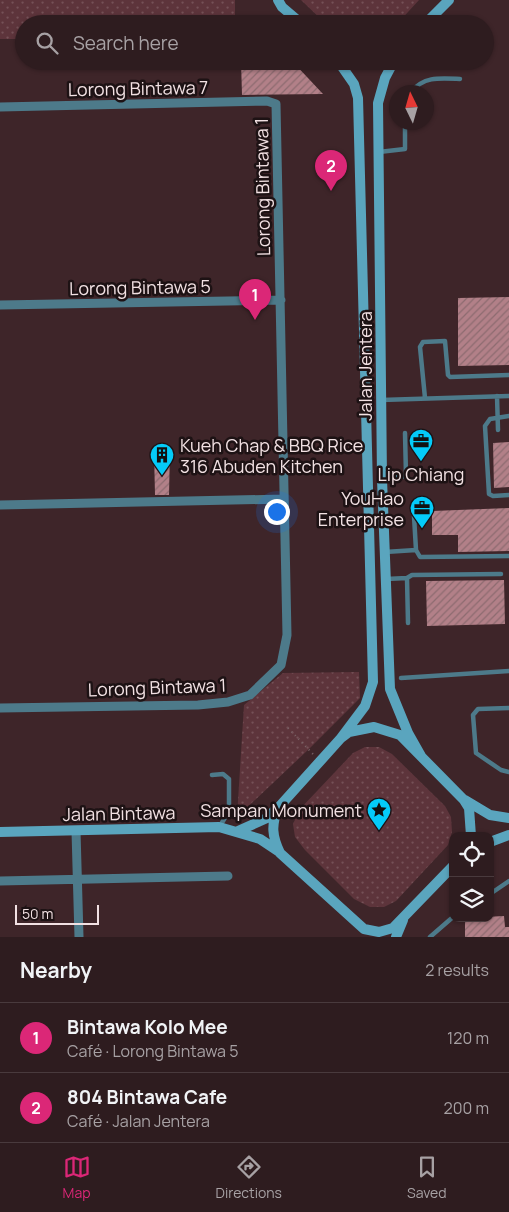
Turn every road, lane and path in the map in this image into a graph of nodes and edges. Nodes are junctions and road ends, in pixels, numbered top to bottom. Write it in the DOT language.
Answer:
graph roads {
  1 [pos="272,0"];
  2 [pos="450,0"];
  3 [pos="280,3"];
  4 [pos="293,15"];
  5 [pos="434,15"];
  6 [pos="344,70"];
  7 [pos="389,70"];
  8 [pos="460,79"];
  9 [pos="416,85"];
  10 [pos="276,104"];
  11 [pos="0,107"];
  12 [pos="405,130"];
  13 [pos="379,152"];
  14 [pos="281,300"];
  15 [pos="0,305"];
  16 [pos="509,375"];
  17 [pos="497,396"];
  18 [pos="509,396"];
  19 [pos="426,398"];
  20 [pos="381,400"];
  21 [pos="498,416"];
  22 [pos="509,416"];
  23 [pos="498,430"];
  24 [pos="405,433"];
  25 [pos="382,479"];
  26 [pos="509,495"];
  27 [pos="284,500"];
  28 [pos="0,505"];
  29 [pos="414,516"];
  30 [pos="416,550"];
  31 [pos="386,552"];
  32 [pos="509,556"];
  33 [pos="500,574"];
  34 [pos="407,578"];
  35 [pos="386,579"];
  36 [pos="408,623"];
  37 [pos="509,671"];
  38 [pos="401,678"];
  39 [pos="0,708"];
  40 [pos="509,708"];
  41 [pos="288,728"];
  42 [pos="341,738"];
  43 [pos="421,756"];
  44 [pos="320,761"];
  45 [pos="509,772"];
  46 [pos="212,775"];
  47 [pos="464,800"];
  48 [pos="278,808"];
  49 [pos="509,818"];
  50 [pos="219,827"];
  51 [pos="76,831"];
  52 [pos="238,831"];
  53 [pos="0,832"];
  54 [pos="471,832"];
  55 [pos="509,835"];
  56 [pos="494,841"];
  57 [pos="280,853"];
  58 [pos="449,870"];
  59 [pos="228,876"];
  60 [pos="76,879"];
  61 [pos="0,881"];
  62 [pos="509,881"];
  63 [pos="494,891"];
  64 [pos="406,915"];
  65 [pos="352,918"];
  66 [pos="449,920"];
  67 [pos="79,937"];
  68 [pos="364,937"];
  69 [pos="396,937"];
  70 [pos="430,937"];
  1 -- 3 [label="street"];
  2 -- 5 [label="street"];
  3 -- 4 [label="street"];
  6 -- 42 [label="street, Jalan Jentera"];
  7 -- 13 [label="street, Jalan Jentera"];
  8 -- 9 [label="lane"];
  10 -- 11 [label="street, Lorong Bintawa 7"];
  10 -- 14 [label="street, Lorong Bintawa 1"];
  12 -- 13 [label="lane"];
  13 -- 20 [label="street, Jalan Jentera"];
  14 -- 15 [label="street, Lorong Bintawa 5"];
  14 -- 27 [label="street, Lorong Bintawa 1"];
  16 -- 19 [label="lane"];
  17 -- 18 [label="lane"];
  17 -- 19 [label="lane"];
  17 -- 21 [label="lane"];
  19 -- 20 [label="lane"];
  20 -- 25 [label="street, Jalan Jentera"];
  21 -- 22 [label="lane"];
  21 -- 23 [label="lane"];
  21 -- 26 [label="lane"];
  24 -- 25 [label="lane"];
  25 -- 31 [label="street, Jalan Jentera"];
  27 -- 28 [label="street"];
  27 -- 39 [label="street, Lorong Bintawa 1"];
  29 -- 30 [label="lane"];
  30 -- 31 [label="lane"];
  30 -- 32 [label="lane"];
  31 -- 35 [label="street, Jalan Jentera"];
  33 -- 34 [label="lane"];
  34 -- 35 [label="lane"];
  34 -- 36 [label="lane"];
  35 -- 43 [label="street, Jalan Jentera"];
  37 -- 38 [label="lane"];
  40 -- 45 [label="lane"];
  41 -- 44 [label="path"];
  42 -- 43 [label="street"];
  42 -- 44 [label="street, Jalan Jentera"];
  43 -- 47 [label="street"];
  44 -- 48 [label="street, Jalan Jentera"];
  46 -- 50 [label="lane"];
  47 -- 49 [label="street"];
  47 -- 54 [label="street"];
  48 -- 52 [label="street"];
  48 -- 57 [label="street"];
  50 -- 51 [label="street, Jalan Bintawa"];
  50 -- 52 [label="street, Jalan Bintawa"];
  51 -- 53 [label="street, Jalan Bintawa"];
  51 -- 60 [label="street"];
  52 -- 57 [label="street, Jalan Bintawa"];
  55 -- 56 [label="street"];
  57 -- 65 [label="street, Jalan Bintawa"];
  58 -- 64 [label="street"];
  59 -- 60 [label="street"];
  60 -- 61 [label="street"];
  60 -- 67 [label="street"];
  62 -- 63 [label="lane"];
  64 -- 65 [label="street"];
  64 -- 69 [label="street"];
  65 -- 68 [label="street"];
  66 -- 70 [label="lane"];
}
